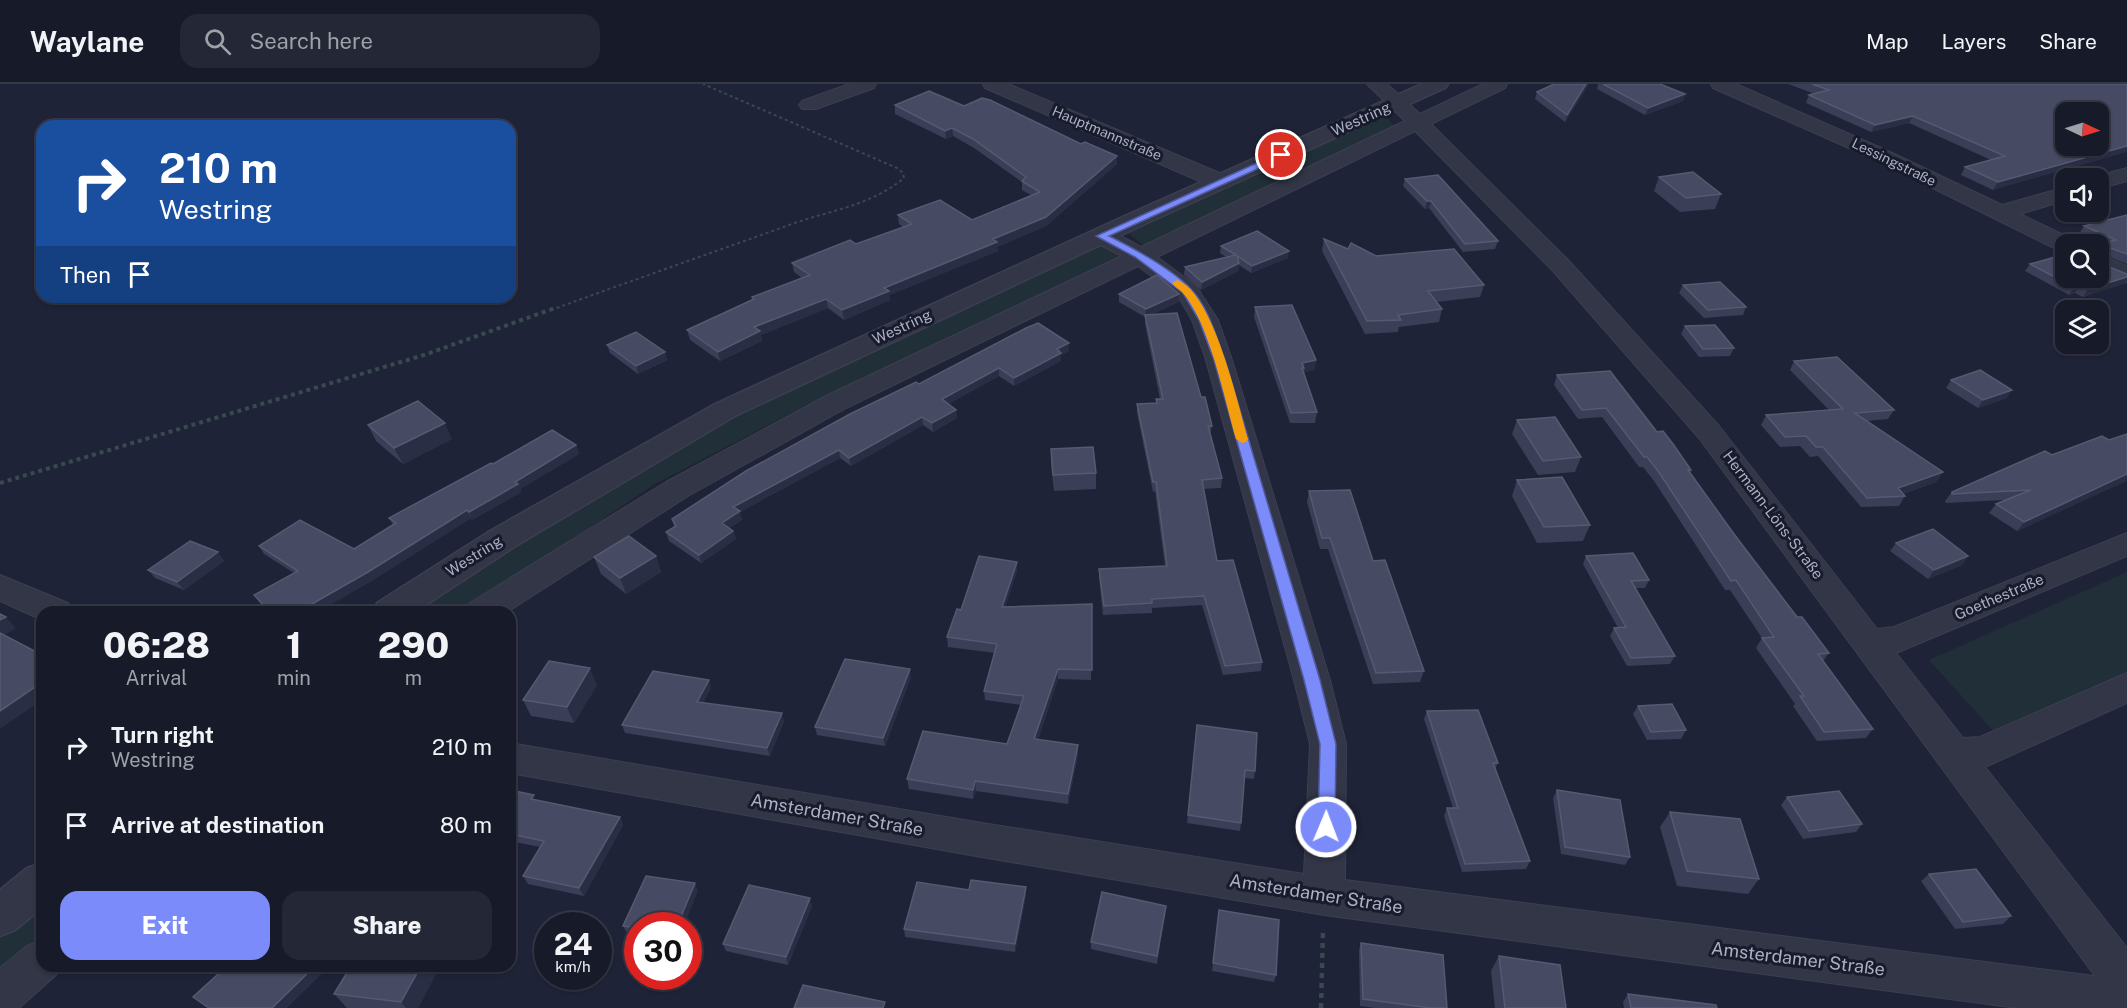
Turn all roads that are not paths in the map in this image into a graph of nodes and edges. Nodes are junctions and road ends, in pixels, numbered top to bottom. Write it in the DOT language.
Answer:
graph roads {
  1 [pos="867,84"];
  2 [pos="993,84"];
  3 [pos="1438,84"];
  4 [pos="1498,84"];
  5 [pos="1720,84"];
  6 [pos="1397,103"];
  7 [pos="809,105"];
  8 [pos="2127,174"];
  9 [pos="2109,180"];
  10 [pos="1221,182"];
  11 [pos="2055,196"];
  12 [pos="1999,213"];
  13 [pos="1101,236"];
  14 [pos="2055,240"];
  15 [pos="1139,255"];
  16 [pos="2109,266"];
  17 [pos="2127,275"];
  18 [pos="2127,544"];
  19 [pos="0,587"];
  20 [pos="43,606"];
  21 [pos="398,606"];
  22 [pos="492,606"];
  23 [pos="1869,642"];
  24 [pos="2127,687"];
  25 [pos="1955,754"];
  26 [pos="516,759"];
  27 [pos="36,887"];
  28 [pos="1324,896"];
  29 [pos="0,916"];
  30 [pos="36,965"];
  31 [pos="2127,983"];
  32 [pos="0,996"];
  33 [pos="2127,996"];
  1 -- 7 [label="street"];
  2 -- 10 [label="street, Hauptmannstraße"];
  3 -- 6 [label="street, Westring"];
  4 -- 6 [label="street, Westring"];
  5 -- 12 [label="street, Lessingstraße"];
  6 -- 10 [label="street, Westring"];
  6 -- 15 [label="street, Westring"];
  6 -- 23 [label="street, Hermann-Löns-Straße"];
  8 -- 9 [label="street"];
  10 -- 13 [label="street, Westring"];
  11 -- 12 [label="street"];
  12 -- 14 [label="street, Lessingstraße"];
  13 -- 15 [label="street"];
  13 -- 21 [label="street, Westring"];
  15 -- 22 [label="street, Westring"];
  15 -- 28 [label="street"];
  16 -- 17 [label="street"];
  18 -- 23 [label="street, Goethestraße"];
  19 -- 20 [label="street"];
  23 -- 25 [label="street, Hermann-Löns-Straße"];
  24 -- 25 [label="street"];
  25 -- 31 [label="street, Hermann-Löns-Straße"];
  26 -- 28 [label="street, Amsterdamer Straße"];
  27 -- 29 [label="street"];
  28 -- 33 [label="street, Amsterdamer Straße"];
  30 -- 32 [label="street"];
}
